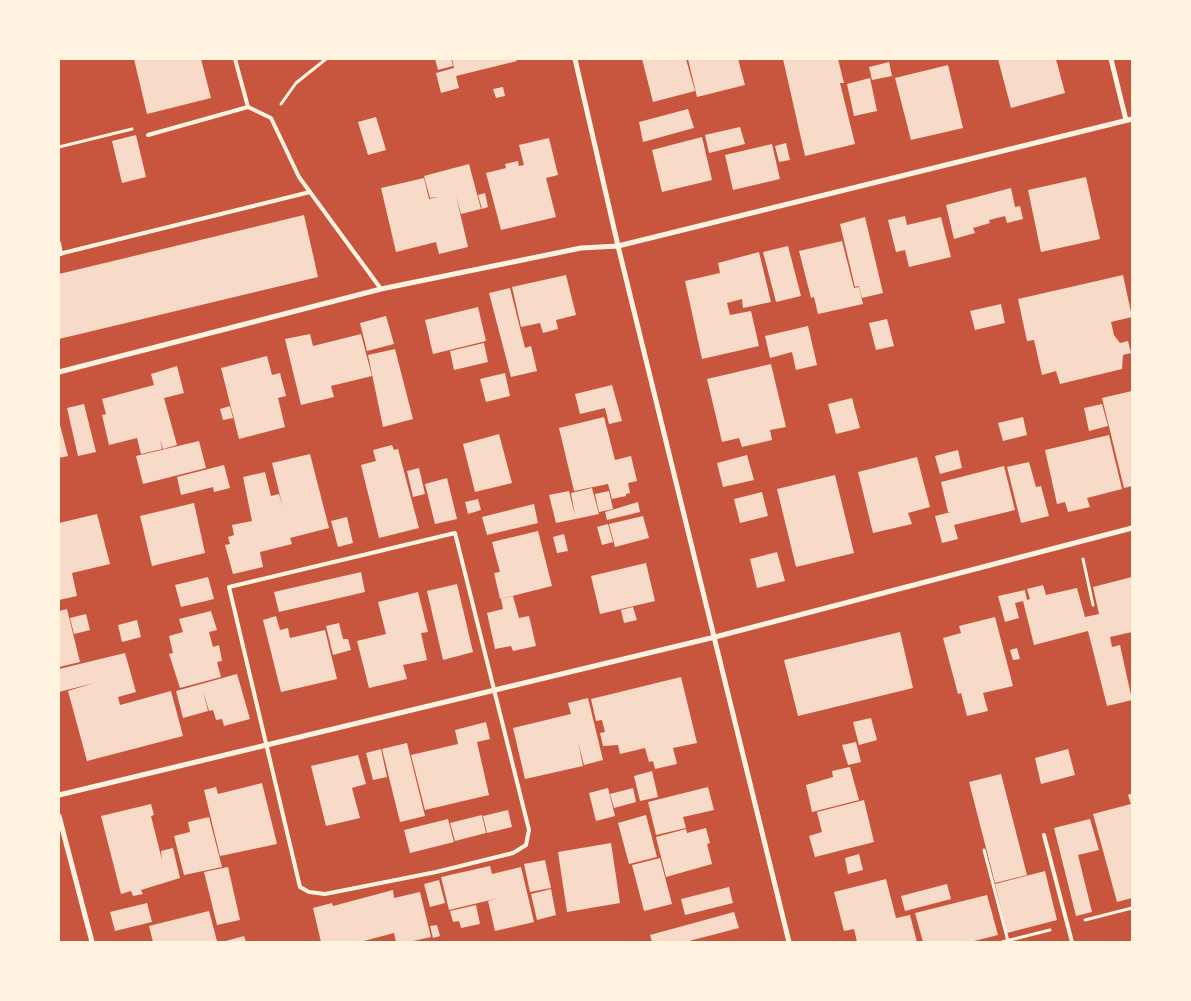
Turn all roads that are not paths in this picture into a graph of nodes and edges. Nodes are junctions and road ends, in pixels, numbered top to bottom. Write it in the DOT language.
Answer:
graph roads {
  1 [pos="235,59"];
  2 [pos="575,59"];
  3 [pos="1110,59"];
  4 [pos="248,107"];
  5 [pos="1132,119"];
  6 [pos="1126,120"];
  7 [pos="148,135"];
  8 [pos="310,192"];
  9 [pos="59,243"];
  10 [pos="618,246"];
  11 [pos="60,254"];
  12 [pos="381,289"];
  13 [pos="59,372"];
  14 [pos="1132,528"];
  15 [pos="715,636"];
  16 [pos="494,688"];
  17 [pos="265,745"];
  18 [pos="59,795"];
  19 [pos="59,816"];
  20 [pos="1044,835"];
  21 [pos="92,942"];
  22 [pos="789,942"];
  23 [pos="1072,942"];
  1 -- 4 [label="lane"];
  2 -- 10 [label="street"];
  3 -- 6 [label="street"];
  4 -- 7 [label="lane"];
  4 -- 8 [label="lane"];
  5 -- 6 [label="street"];
  6 -- 10 [label="street"];
  8 -- 11 [label="lane"];
  8 -- 12 [label="lane"];
  9 -- 11 [label="lane"];
  10 -- 12 [label="street"];
  10 -- 15 [label="street"];
  12 -- 13 [label="street"];
  14 -- 15 [label="street"];
  15 -- 16 [label="street"];
  15 -- 22 [label="street"];
  16 -- 17 [label="street"];
  16 -- 17 [label="lane"];
  16 -- 17 [label="lane"];
  17 -- 18 [label="street"];
  19 -- 21 [label="street"];
  20 -- 23 [label="lane"];
}
